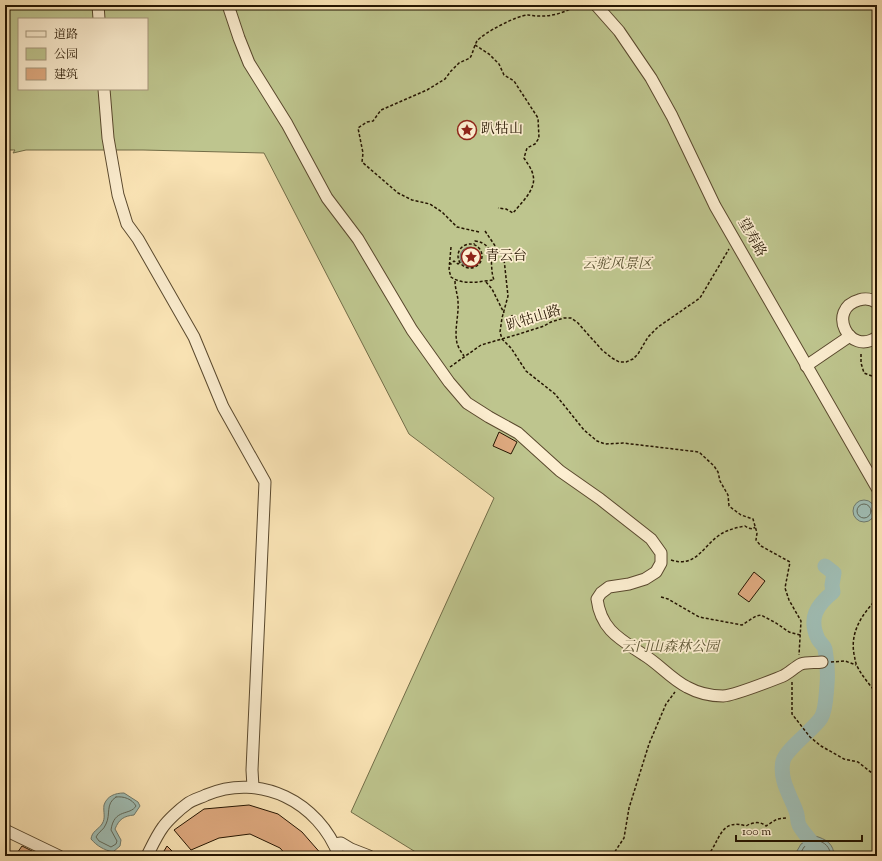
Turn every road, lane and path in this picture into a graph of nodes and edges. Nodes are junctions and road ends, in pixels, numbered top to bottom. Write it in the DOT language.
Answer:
graph roads {
  1 [pos="98,5"];
  2 [pos="228,5"];
  3 [pos="578,5"];
  4 [pos="596,5"];
  5 [pos="99,18"];
  6 [pos="475,45"];
  7 [pos="104,90"];
  8 [pos="498,208"];
  9 [pos="485,231"];
  10 [pos="479,232"];
  11 [pos="470,240"];
  12 [pos="735,241"];
  13 [pos="470,244"];
  14 [pos="474,244"];
  15 [pos="452,247"];
  16 [pos="460,262"];
  17 [pos="449,263"];
  18 [pos="456,280"];
  19 [pos="485,282"];
  20 [pos="877,303"];
  21 [pos="504,313"];
  22 [pos="850,336"];
  23 [pos="877,337"];
  24 [pos="502,339"];
  25 [pos="862,354"];
  26 [pos="464,356"];
  27 [pos="806,366"];
  28 [pos="442,373"];
  29 [pos="877,378"];
  30 [pos="877,488"];
  31 [pos="756,526"];
  32 [pos="671,560"];
  33 [pos="661,597"];
  34 [pos="877,599"];
  35 [pos="800,635"];
  36 [pos="827,662"];
  37 [pos="801,664"];
  38 [pos="856,665"];
  39 [pos="788,673"];
  40 [pos="686,687"];
  41 [pos="877,694"];
  42 [pos="877,777"];
  43 [pos="253,787"];
  44 [pos="786,818"];
  45 [pos="5,830"];
  46 [pos="334,844"];
  47 [pos="59,856"];
  48 [pos="147,856"];
  49 [pos="338,856"];
  50 [pos="370,856"];
  51 [pos="612,856"];
  52 [pos="714,856"];
  1 -- 5 [label="street"];
  2 -- 28 [label="street"];
  3 -- 6 [label="path"];
  4 -- 12 [label="street, 望寿路"];
  6 -- 8 [label="path"];
  6 -- 10 [label="path"];
  7 -- 43 [label="street"];
  9 -- 21 [label="path"];
  11 -- 13 [label="path"];
  12 -- 24 [label="path, 趴牯山路"];
  12 -- 27 [label="street, 望寿路"];
  13 -- 14 [label="path"];
  13 -- 16 [label="path"];
  14 -- 16 [label="path"];
  14 -- 19 [label="path"];
  15 -- 17 [label="path"];
  16 -- 17 [label="path"];
  17 -- 18 [label="path"];
  18 -- 19 [label="path"];
  18 -- 26 [label="path"];
  19 -- 21 [label="path"];
  20 -- 22 [label="street"];
  21 -- 24 [label="path"];
  22 -- 23 [label="street"];
  22 -- 27 [label="street"];
  24 -- 26 [label="path, 趴牯山路"];
  24 -- 31 [label="path"];
  25 -- 29 [label="path"];
  26 -- 28 [label="path, 趴牯山路"];
  27 -- 30 [label="street, 望寿路"];
  28 -- 40 [label="street"];
  31 -- 32 [label="path"];
  31 -- 35 [label="path"];
  33 -- 35 [label="path"];
  34 -- 38 [label="path"];
  35 -- 37 [label="path"];
  36 -- 37 [label="street"];
  36 -- 38 [label="path"];
  37 -- 39 [label="street"];
  38 -- 41 [label="path"];
  39 -- 40 [label="street"];
  39 -- 42 [label="path"];
  40 -- 51 [label="path"];
  43 -- 46 [label="street"];
  43 -- 48 [label="street"];
  44 -- 52 [label="path"];
  45 -- 47 [label="street"];
  46 -- 49 [label="street"];
  46 -- 50 [label="street"];
}
